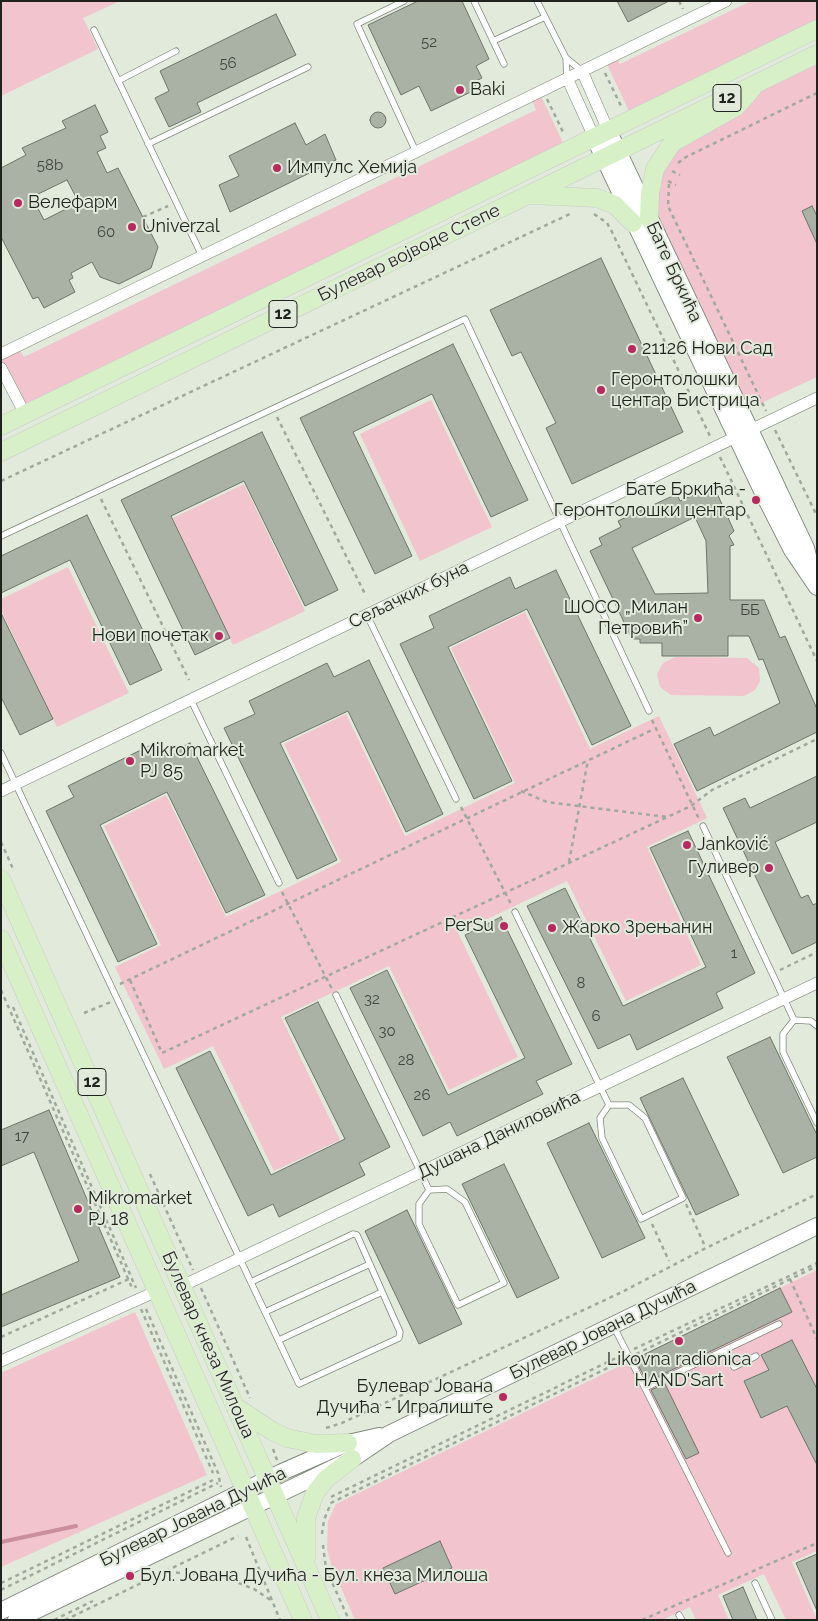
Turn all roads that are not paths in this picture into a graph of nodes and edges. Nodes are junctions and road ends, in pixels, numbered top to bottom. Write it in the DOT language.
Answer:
graph roads {
  1 [pos="404,1"];
  2 [pos="474,1"];
  3 [pos="537,1"];
  4 [pos="726,1"];
  5 [pos="546,18"];
  6 [pos="817,29"];
  7 [pos="94,30"];
  8 [pos="493,42"];
  9 [pos="176,51"];
  10 [pos="817,54"];
  11 [pos="566,58"];
  12 [pos="504,64"];
  13 [pos="308,67"];
  14 [pos="582,71"];
  15 [pos="567,78"];
  16 [pos="118,81"];
  17 [pos="758,82"];
  18 [pos="601,134"];
  19 [pos="148,144"];
  20 [pos="416,152"];
  21 [pos="610,154"];
  22 [pos="526,196"];
  23 [pos="641,221"];
  24 [pos="202,256"];
  25 [pos="1,354"];
  26 [pos="1,368"];
  27 [pos="817,398"];
  28 [pos="25,414"];
  29 [pos="1,426"];
  30 [pos="743,434"];
  31 [pos="1,452"];
  32 [pos="560,522"];
  33 [pos="1,536"];
  34 [pos="816,584"];
  35 [pos="367,615"];
  36 [pos="190,700"];
  37 [pos="649,711"];
  38 [pos="1,753"];
  39 [pos="16,784"];
  40 [pos="1,791"];
  41 [pos="456,799"];
  42 [pos="703,826"];
  43 [pos="1,879"];
  44 [pos="279,883"];
  45 [pos="515,912"];
  46 [pos="1,939"];
  47 [pos="817,983"];
  48 [pos="336,995"];
  49 [pos="784,998"];
  50 [pos="794,1020"];
  51 [pos="817,1026"];
  52 [pos="600,1086"];
  53 [pos="609,1105"];
  54 [pos="817,1123"];
  55 [pos="421,1172"];
  56 [pos="430,1190"];
  57 [pos="817,1226"];
  58 [pos="240,1259"];
  59 [pos="370,1264"];
  60 [pos="251,1282"];
  61 [pos="182,1286"];
  62 [pos="157,1291"];
  63 [pos="382,1292"];
  64 [pos="265,1312"];
  65 [pos="780,1324"];
  66 [pos="613,1325"];
  67 [pos="279,1340"];
  68 [pos="726,1350"];
  69 [pos="756,1356"];
  70 [pos="1,1361"];
  71 [pos="645,1388"];
  72 [pos="235,1407"];
  73 [pos="350,1451"];
  74 [pos="267,1480"];
  75 [pos="245,1490"];
  76 [pos="275,1496"];
  77 [pos="253,1506"];
  78 [pos="728,1553"];
  79 [pos="307,1567"];
  80 [pos="755,1583"];
  81 [pos="1,1611"];
  82 [pos="16,1620"];
  83 [pos="303,1620"];
  84 [pos="330,1620"];
  85 [pos="772,1620"];
  1 -- 20 [label="lane"];
  2 -- 8 [label="lane"];
  3 -- 5 [label="lane"];
  4 -- 14 [label="street"];
  5 -- 8 [label="lane"];
  5 -- 11 [label="lane"];
  6 -- 18 [label="main road, Булевар војводе Степе / 12"];
  7 -- 16 [label="lane"];
  8 -- 12 [label="lane"];
  9 -- 16 [label="lane"];
  10 -- 17 [label="main road, Булевар војводе Степе / 12"];
  11 -- 14 [label="lane"];
  11 -- 15 [label="lane"];
  13 -- 19 [label="lane"];
  14 -- 15 [label="street"];
  14 -- 18 [label="street, Бате Бркића"];
  15 -- 18 [label="street, Бате Бркића"];
  15 -- 20 [label="street"];
  16 -- 19 [label="lane"];
  17 -- 21 [label="main road, Булевар војводе Степе / 12"];
  17 -- 23 [label="main road"];
  18 -- 21 [label="street, Бате Бркића"];
  18 -- 28 [label="main road, Булевар војводе Степе / 12"];
  19 -- 24 [label="lane"];
  20 -- 24 [label="street"];
  21 -- 22 [label="main road, Булевар војводе Степе / 12"];
  21 -- 23 [label="street, Бате Бркића"];
  22 -- 23 [label="main road"];
  22 -- 31 [label="main road, Булевар војводе Степе / 12"];
  23 -- 30 [label="street, Бате Бркића"];
  24 -- 25 [label="street"];
  26 -- 28 [label="street"];
  27 -- 30 [label="street, Сељачких буна"];
  28 -- 29 [label="main road, Булевар војводе Степе / 12"];
  30 -- 32 [label="street, Сељачких буна"];
  30 -- 34 [label="street, Бате Бркића"];
  32 -- 33 [label="lane"];
  32 -- 35 [label="street, Сељачких буна"];
  32 -- 37 [label="lane"];
  35 -- 36 [label="street, Сељачких буна"];
  35 -- 41 [label="lane"];
  36 -- 39 [label="street, Сељачких буна"];
  36 -- 44 [label="lane"];
  38 -- 39 [label="lane"];
  39 -- 40 [label="street, Сељачких буна"];
  39 -- 58 [label="lane"];
  42 -- 49 [label="lane"];
  43 -- 61 [label="main road, Булевар кнеза Милоша / 12"];
  45 -- 52 [label="lane"];
  46 -- 62 [label="main road, Булевар кнеза Милоша / 12"];
  47 -- 49 [label="street, Душана Даниловића"];
  48 -- 55 [label="lane"];
  49 -- 50 [label="lane"];
  49 -- 52 [label="street, Душана Даниловића"];
  50 -- 51 [label="lane"];
  50 -- 54 [label="lane"];
  52 -- 53 [label="lane"];
  52 -- 55 [label="street, Душана Даниловића"];
  53 -- 53 [label="lane"];
  55 -- 56 [label="lane"];
  55 -- 58 [label="street, Душана Даниловића"];
  56 -- 56 [label="lane"];
  57 -- 66 [label="street, Булевар Јована Дучића"];
  58 -- 60 [label="lane"];
  58 -- 61 [label="street, Душана Даниловића"];
  59 -- 60 [label="lane"];
  59 -- 63 [label="lane"];
  59 -- 64 [label="lane"];
  60 -- 64 [label="lane"];
  61 -- 72 [label="main road, Булевар кнеза Милоша / 12"];
  62 -- 70 [label="street"];
  62 -- 75 [label="main road, Булевар кнеза Милоша / 12"];
  63 -- 67 [label="lane"];
  63 -- 67 [label="lane"];
  64 -- 67 [label="lane"];
  65 -- 68 [label="lane"];
  66 -- 71 [label="lane"];
  66 -- 73 [label="street, Булевар Јована Дучића"];
  68 -- 69 [label="lane"];
  68 -- 71 [label="lane"];
  71 -- 78 [label="lane"];
  72 -- 73 [label="main road"];
  72 -- 74 [label="main road, Булевар кнеза Милоша / 12"];
  73 -- 74 [label="street, Булевар Јована Дучића"];
  73 -- 76 [label="street, Булевар Јована Дучића"];
  73 -- 79 [label="main road"];
  74 -- 75 [label="street, Булевар Јована Дучића"];
  74 -- 76 [label="main road, Булевар кнеза Милоша / 12"];
  75 -- 77 [label="main road, Булевар кнеза Милоша / 12"];
  75 -- 81 [label="street, Булевар Јована Дучића"];
  76 -- 77 [label="street, Булевар Јована Дучића"];
  76 -- 79 [label="main road, Булевар кнеза Милоша / 12"];
  77 -- 82 [label="street, Булевар Јована Дучића"];
  77 -- 83 [label="main road, Булевар кнеза Милоша / 12"];
  79 -- 84 [label="main road, Булевар кнеза Милоша / 12"];
  80 -- 85 [label="lane"];
}
